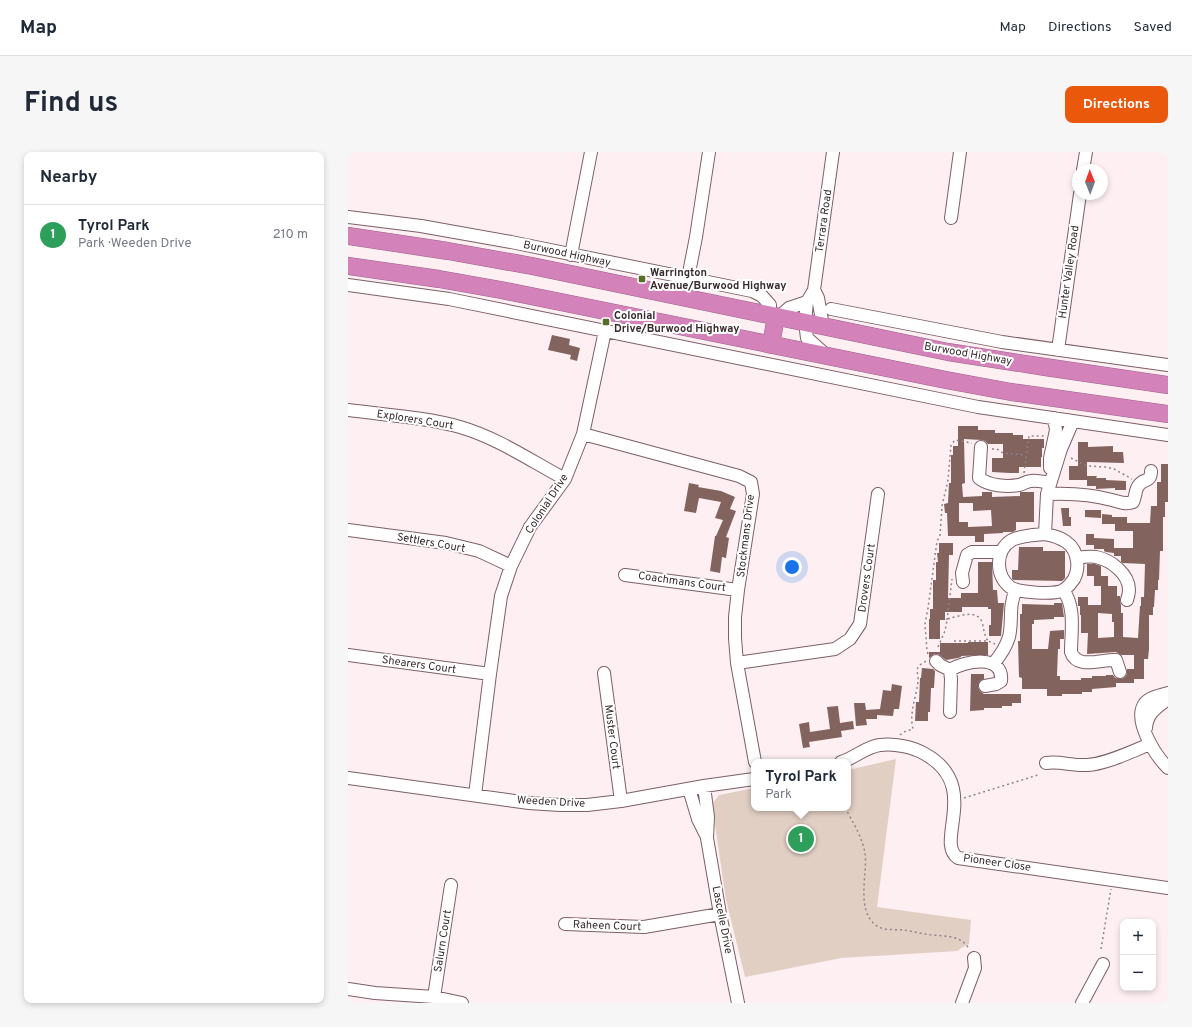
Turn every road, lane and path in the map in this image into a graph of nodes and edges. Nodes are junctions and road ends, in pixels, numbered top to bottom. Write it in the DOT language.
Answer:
graph roads {
  1 [pos="591,152"];
  2 [pos="709,152"];
  3 [pos="833,152"];
  4 [pos="960,152"];
  5 [pos="1086,152"];
  6 [pos="1084,164"];
  7 [pos="1079,200"];
  8 [pos="348,217"];
  9 [pos="952,218"];
  10 [pos="348,236"];
  11 [pos="571,255"];
  12 [pos="348,266"];
  13 [pos="688,278"];
  14 [pos="439,279"];
  15 [pos="348,285"];
  16 [pos="814,290"];
  17 [pos="449,299"];
  18 [pos="807,302"];
  19 [pos="831,309"];
  20 [pos="855,314"];
  21 [pos="775,316"];
  22 [pos="805,322"];
  23 [pos="830,328"];
  24 [pos="605,331"];
  25 [pos="764,343"];
  26 [pos="1058,350"];
  27 [pos="827,356"];
  28 [pos="731,357"];
  29 [pos="1138,361"];
  30 [pos="1168,365"];
  31 [pos="1135,380"];
  32 [pos="1168,385"];
  33 [pos="1011,392"];
  34 [pos="348,410"];
  35 [pos="1168,414"];
  36 [pos="1032,415"];
  37 [pos="1054,418"];
  38 [pos="1073,421"];
  39 [pos="583,434"];
  40 [pos="1168,435"];
  41 [pos="1049,436"];
  42 [pos="981,447"];
  43 [pos="1026,455"];
  44 [pos="1070,458"];
  45 [pos="1152,471"];
  46 [pos="565,480"];
  47 [pos="1026,482"];
  48 [pos="1141,483"];
  49 [pos="1048,489"];
  50 [pos="878,494"];
  51 [pos="348,530"];
  52 [pos="1045,534"];
  53 [pos="1001,552"];
  54 [pos="1077,558"];
  55 [pos="511,566"];
  56 [pos="626,575"];
  57 [pos="959,579"];
  58 [pos="738,590"];
  59 [pos="1016,590"];
  60 [pos="1063,590"];
  61 [pos="1127,600"];
  62 [pos="947,620"];
  63 [pos="954,641"];
  64 [pos="988,641"];
  65 [pos="938,647"];
  66 [pos="1004,649"];
  67 [pos="348,655"];
  68 [pos="936,661"];
  69 [pos="737,663"];
  70 [pos="992,664"];
  71 [pos="950,670"];
  72 [pos="1120,672"];
  73 [pos="604,673"];
  74 [pos="490,674"];
  75 [pos="985,686"];
  76 [pos="1168,693"];
  77 [pos="1168,699"];
  78 [pos="950,712"];
  79 [pos="899,737"];
  80 [pos="1148,739"];
  81 [pos="754,759"];
  82 [pos="847,759"];
  83 [pos="1046,763"];
  84 [pos="1168,768"];
  85 [pos="1038,775"];
  86 [pos="348,778"];
  87 [pos="751,779"];
  88 [pos="704,786"];
  89 [pos="689,789"];
  90 [pos="475,795"];
  91 [pos="963,798"];
  92 [pos="621,801"];
  93 [pos="847,811"];
  94 [pos="707,838"];
  95 [pos="1112,884"];
  96 [pos="451,885"];
  97 [pos="1168,888"];
  98 [pos="720,914"];
  99 [pos="565,924"];
  100 [pos="1101,949"];
  101 [pos="974,958"];
  102 [pos="1103,964"];
  103 [pos="348,990"];
  104 [pos="434,997"];
  105 [pos="462,1003"];
  106 [pos="738,1003"];
  107 [pos="962,1003"];
  108 [pos="1082,1003"];
  1 -- 11 [label="street"];
  2 -- 13 [label="street"];
  3 -- 16 [label="street, Terrara Road"];
  4 -- 9 [label="street"];
  5 -- 6 [label="street"];
  7 -- 26 [label="street, Hunter Valley Road"];
  8 -- 11 [label="street, Burwood Highway"];
  10 -- 21 [label="highway, Burwood Highway"];
  11 -- 13 [label="street, Burwood Highway"];
  12 -- 14 [label="highway"];
  13 -- 21 [label="street, Burwood Highway"];
  14 -- 17 [label="street"];
  14 -- 25 [label="highway"];
  15 -- 17 [label="street"];
  16 -- 18 [label="street, Terrara Road"];
  16 -- 23 [label="street, Terrara Road"];
  17 -- 24 [label="street"];
  18 -- 21 [label="street"];
  18 -- 22 [label="street, Terrara Road"];
  19 -- 20 [label="street, Burwood Highway"];
  20 -- 23 [label="street"];
  20 -- 26 [label="street, Burwood Highway"];
  21 -- 22 [label="highway, Burwood Highway"];
  21 -- 25 [label="highway"];
  22 -- 23 [label="highway, Burwood Highway"];
  22 -- 27 [label="street, Terrara Road"];
  23 -- 31 [label="highway, Burwood Highway"];
  24 -- 28 [label="street"];
  24 -- 39 [label="street, Colonial Drive"];
  25 -- 27 [label="highway"];
  25 -- 28 [label="street"];
  26 -- 29 [label="street, Burwood Highway"];
  27 -- 33 [label="highway"];
  28 -- 36 [label="street"];
  29 -- 30 [label="street, Burwood Highway"];
  29 -- 31 [label="street"];
  31 -- 32 [label="highway, Burwood Highway"];
  33 -- 35 [label="highway"];
  33 -- 36 [label="street"];
  34 -- 46 [label="street, Explorers Court"];
  36 -- 37 [label="street"];
  37 -- 38 [label="street"];
  37 -- 49 [label="street"];
  38 -- 40 [label="street"];
  38 -- 49 [label="street"];
  39 -- 46 [label="street, Colonial Drive"];
  39 -- 58 [label="street, Stockmans Drive"];
  41 -- 43 [label="path"];
  42 -- 43 [label="path"];
  42 -- 47 [label="street"];
  42 -- 79 [label="path"];
  43 -- 47 [label="path"];
  44 -- 48 [label="path"];
  45 -- 48 [label="street"];
  46 -- 55 [label="street, Colonial Drive"];
  47 -- 49 [label="street"];
  48 -- 49 [label="street"];
  49 -- 52 [label="street"];
  50 -- 69 [label="street, Drovers Court"];
  51 -- 55 [label="street, Settlers Court"];
  52 -- 53 [label="street"];
  52 -- 54 [label="street"];
  53 -- 57 [label="street"];
  53 -- 59 [label="street"];
  54 -- 60 [label="street"];
  54 -- 61 [label="street"];
  55 -- 74 [label="street, Colonial Drive"];
  56 -- 58 [label="street, Coachmans Court"];
  57 -- 62 [label="path"];
  58 -- 69 [label="street, Stockmans Drive"];
  59 -- 60 [label="street"];
  59 -- 66 [label="street"];
  60 -- 72 [label="street"];
  62 -- 64 [label="path"];
  62 -- 65 [label="path"];
  63 -- 64 [label="path"];
  64 -- 66 [label="path"];
  66 -- 70 [label="street"];
  67 -- 74 [label="street, Shearers Court"];
  68 -- 71 [label="street"];
  69 -- 81 [label="street, Stockmans Drive"];
  70 -- 71 [label="street"];
  70 -- 75 [label="street"];
  71 -- 78 [label="street"];
  73 -- 92 [label="street, Muster Court"];
  74 -- 90 [label="street, Colonial Drive"];
  76 -- 80 [label="street"];
  77 -- 80 [label="street"];
  80 -- 83 [label="street"];
  80 -- 84 [label="street"];
  82 -- 97 [label="street, Pioneer Close"];
  85 -- 91 [label="path"];
  86 -- 90 [label="street, Weeden Drive"];
  87 -- 88 [label="street, Weeden Drive"];
  88 -- 89 [label="street, Weeden Drive"];
  88 -- 94 [label="street, Lascelle Drive"];
  89 -- 92 [label="street, Weeden Drive"];
  89 -- 94 [label="street, Lascelle Drive"];
  90 -- 92 [label="street, Weeden Drive"];
  93 -- 101 [label="path"];
  94 -- 98 [label="street, Lascelle Drive"];
  95 -- 100 [label="path"];
  96 -- 104 [label="street, Salurn Court"];
  98 -- 99 [label="street, Raheen Court"];
  98 -- 106 [label="street, Lascelle Drive"];
  101 -- 107 [label="street"];
  102 -- 108 [label="street"];
  103 -- 104 [label="street"];
  104 -- 105 [label="street"];
}
